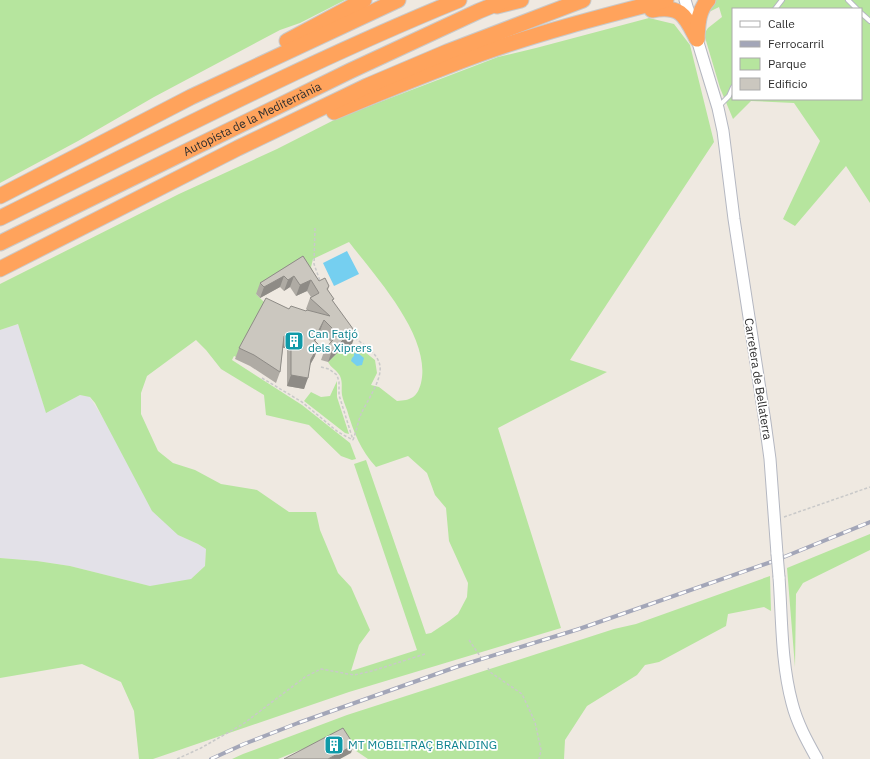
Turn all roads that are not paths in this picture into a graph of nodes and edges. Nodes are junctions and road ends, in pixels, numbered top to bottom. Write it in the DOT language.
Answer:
graph roads {
  1 [pos="364,0"];
  2 [pos="398,0"];
  3 [pos="459,0"];
  4 [pos="506,0"];
  5 [pos="521,0"];
  6 [pos="583,0"];
  7 [pos="639,0"];
  8 [pos="666,0"];
  9 [pos="686,0"];
  10 [pos="708,0"];
  11 [pos="782,0"];
  12 [pos="848,0"];
  13 [pos="776,8"];
  14 [pos="856,8"];
  15 [pos="478,11"];
  16 [pos="862,14"];
  17 [pos="602,16"];
  18 [pos="870,21"];
  19 [pos="563,28"];
  20 [pos="697,39"];
  21 [pos="732,89"];
  22 [pos="191,97"];
  23 [pos="718,108"];
  24 [pos="238,148"];
  25 [pos="0,196"];
  26 [pos="0,218"];
  27 [pos="0,243"];
  28 [pos="0,270"];
  29 [pos="817,759"];
  1 -- 22 [label="highway"];
  2 -- 22 [label="highway"];
  3 -- 26 [label="highway, Autopista de la Mediterrània"];
  4 -- 15 [label="highway, Autopista de la Mediterrània"];
  5 -- 15 [label="highway"];
  6 -- 24 [label="highway"];
  7 -- 19 [label="highway"];
  8 -- 17 [label="highway"];
  9 -- 20 [label="street, Carretera de Bellaterra"];
  10 -- 20 [label="highway"];
  11 -- 13 [label="lane"];
  12 -- 14 [label="lane"];
  15 -- 27 [label="highway, Autopista de la Mediterrània"];
  16 -- 18 [label="lane"];
  17 -- 19 [label="highway"];
  17 -- 20 [label="highway"];
  19 -- 24 [label="highway"];
  20 -- 23 [label="street, Carretera de Bellaterra"];
  21 -- 23 [label="lane"];
  22 -- 25 [label="highway"];
  23 -- 29 [label="street, Carretera de Bellaterra, bridge"];
  24 -- 28 [label="highway"];
}
